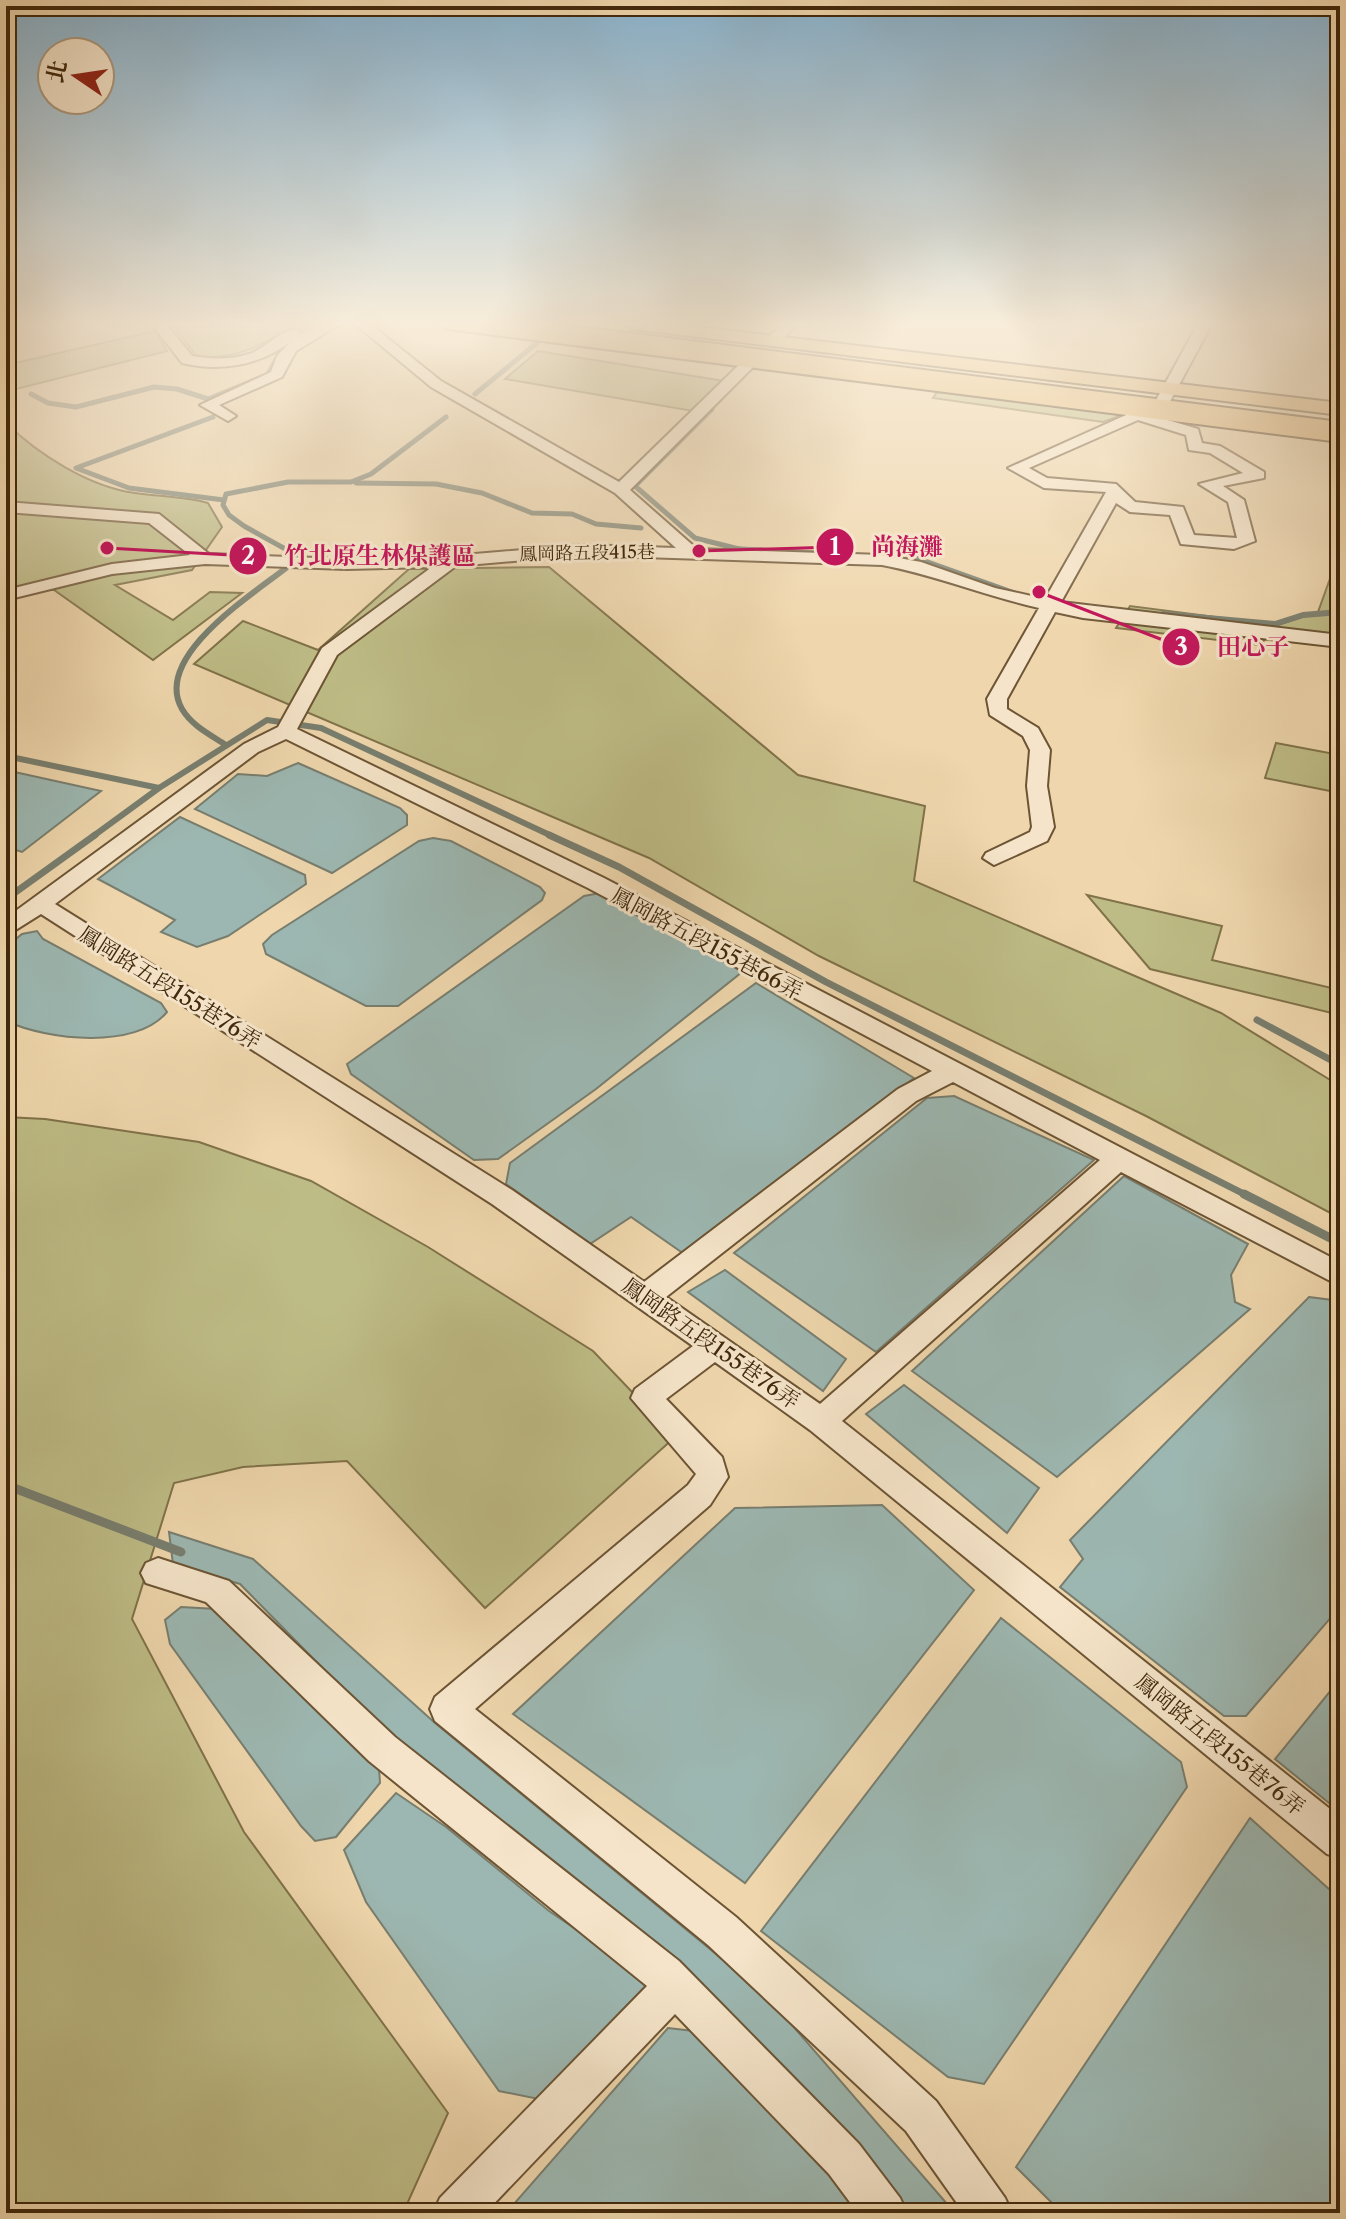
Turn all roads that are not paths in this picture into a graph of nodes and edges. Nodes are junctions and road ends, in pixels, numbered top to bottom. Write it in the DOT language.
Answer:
graph roads {
  1 [pos="512,428"];
  2 [pos="684,428"];
  3 [pos="1103,428"];
  4 [pos="1187,428"];
  5 [pos="1293,428"];
  6 [pos="1340,436"];
  7 [pos="621,490"];
  8 [pos="1114,492"];
  9 [pos="6,507"];
  10 [pos="692,553"];
  11 [pos="205,559"];
  12 [pos="451,561"];
  13 [pos="6,595"];
  14 [pos="1048,607"];
  15 [pos="1340,641"];
  16 [pos="290,723"];
  17 [pos="994,858"];
  18 [pos="40,904"];
  19 [pos="6,929"];
  20 [pos="955,1070"];
  21 [pos="1121,1157"];
  22 [pos="1340,1275"];
  23 [pos="645,1297"];
  24 [pos="715,1346"];
  25 [pos="821,1421"];
  26 [pos="158,1573"];
  27 [pos="1340,1841"];
  28 [pos="675,1985"];
  29 [pos="455,2213"];
  30 [pos="885,2213"];
  31 [pos="990,2213"];
  1 -- 7 [label="street"];
  2 -- 7 [label="street"];
  3 -- 8 [label="street"];
  4 -- 8 [label="street"];
  5 -- 6 [label="main road"];
  7 -- 10 [label="street"];
  8 -- 14 [label="street"];
  9 -- 11 [label="street"];
  10 -- 12 [label="street, 鳳岡路五段415巷"];
  10 -- 14 [label="street, 鳳岡路五段415巷"];
  11 -- 12 [label="street, 鳳岡路五段415巷"];
  11 -- 13 [label="street, 鳳岡路五段415巷"];
  12 -- 16 [label="street"];
  14 -- 15 [label="street, 鳳岡路五段415巷"];
  14 -- 17 [label="street"];
  16 -- 18 [label="street"];
  16 -- 20 [label="street, 鳳岡路五段155巷66弄"];
  18 -- 19 [label="street"];
  18 -- 23 [label="street, 鳳岡路五段155巷76弄"];
  20 -- 21 [label="street, 鳳岡路五段155巷66弄"];
  20 -- 23 [label="street"];
  21 -- 22 [label="street, 鳳岡路五段155巷66弄"];
  21 -- 25 [label="street"];
  23 -- 24 [label="street, 鳳岡路五段155巷76弄"];
  24 -- 25 [label="street, 鳳岡路五段155巷76弄"];
  24 -- 31 [label="street"];
  25 -- 27 [label="street, 鳳岡路五段155巷76弄"];
  26 -- 28 [label="street"];
  28 -- 29 [label="street"];
  28 -- 30 [label="street"];
}
